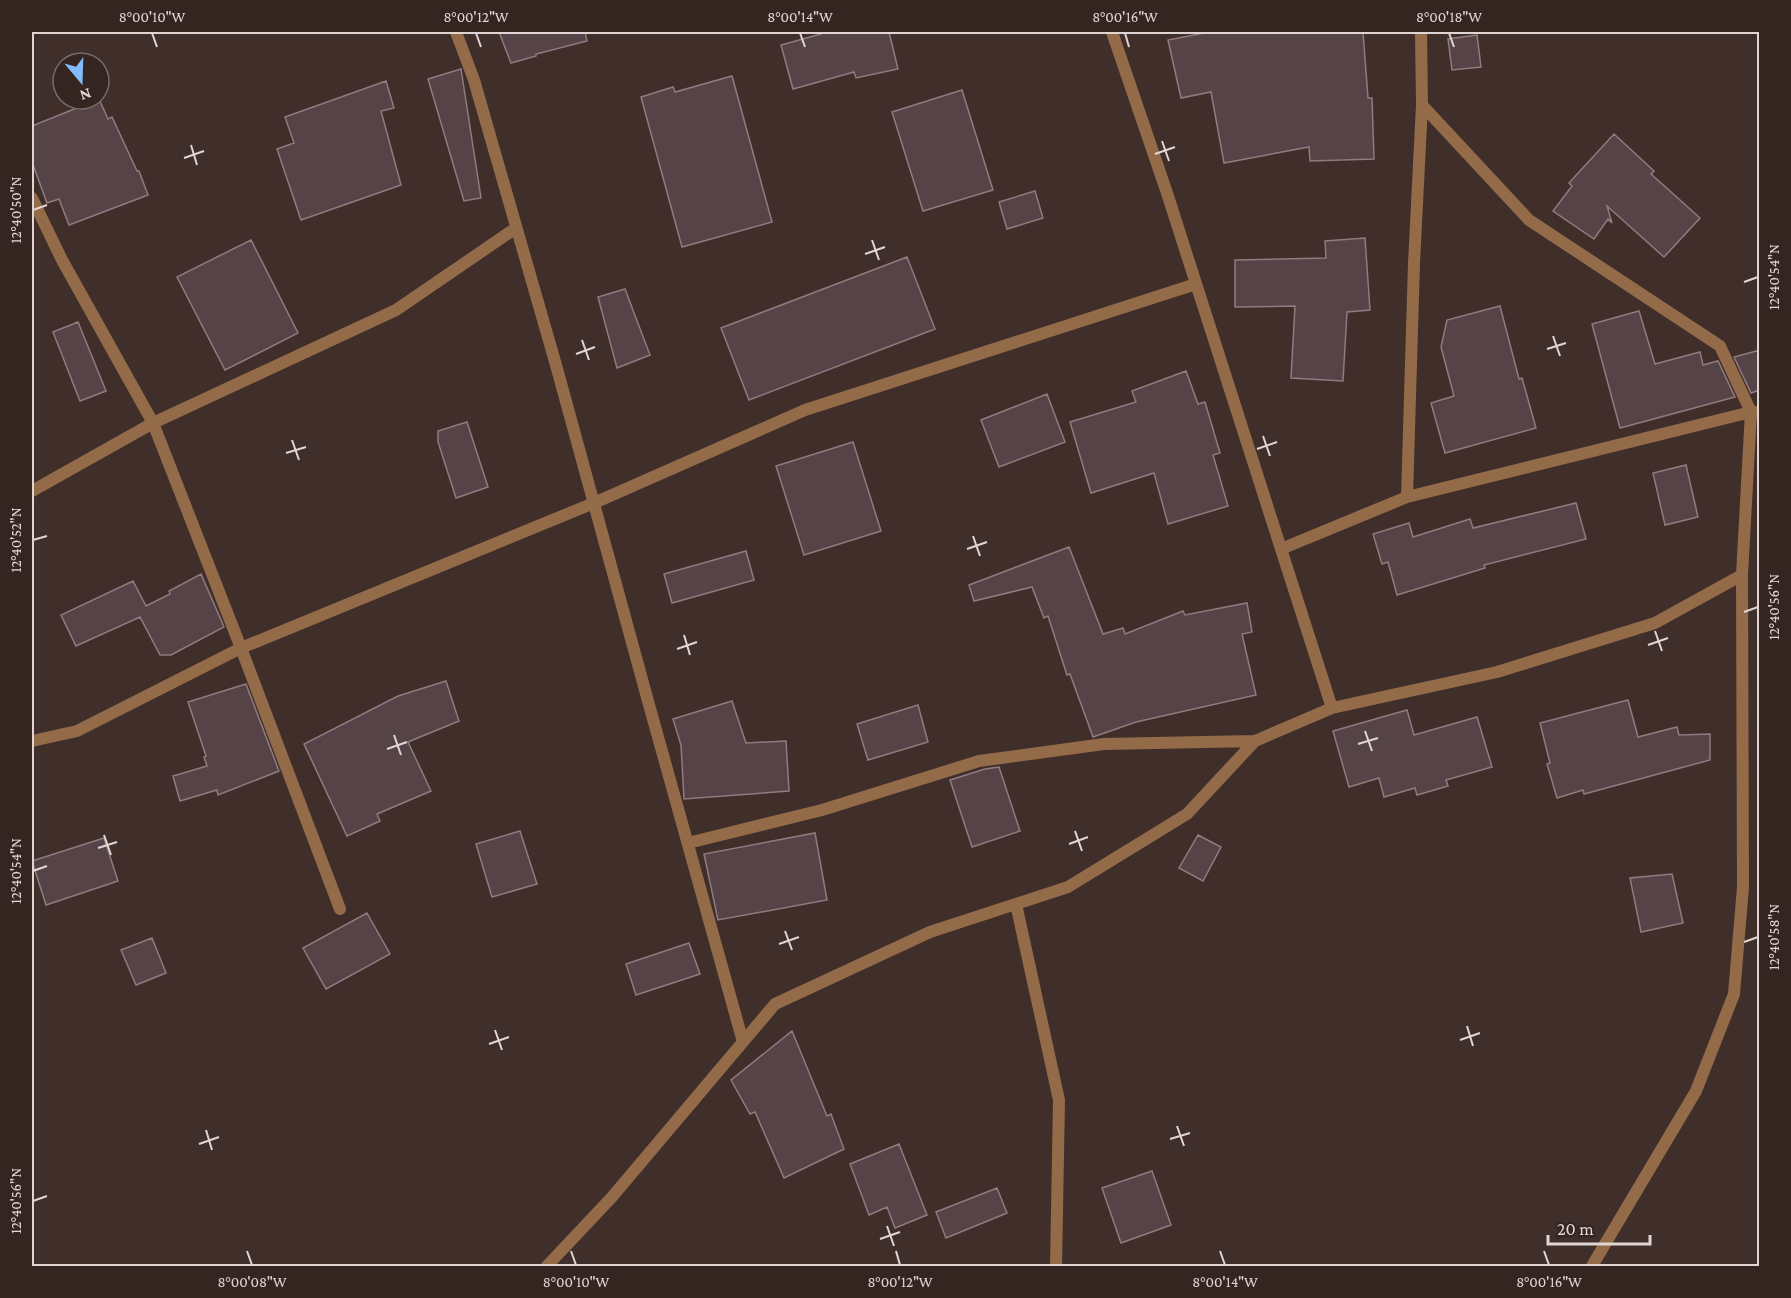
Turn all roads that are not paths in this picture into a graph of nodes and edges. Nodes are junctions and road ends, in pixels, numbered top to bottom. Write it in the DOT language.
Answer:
graph roads {
  1 [pos="456,32"];
  2 [pos="1112,32"];
  3 [pos="1421,32"];
  4 [pos="1422,105"];
  5 [pos="32,198"];
  6 [pos="516,228"];
  7 [pos="1196,284"];
  8 [pos="1755,412"];
  9 [pos="153,423"];
  10 [pos="32,490"];
  11 [pos="1407,497"];
  12 [pos="594,503"];
  13 [pos="1281,549"];
  14 [pos="1742,575"];
  15 [pos="241,648"];
  16 [pos="1332,708"];
  17 [pos="32,741"];
  18 [pos="1255,741"];
  19 [pos="688,843"];
  20 [pos="1016,904"];
  21 [pos="340,909"];
  22 [pos="743,1042"];
  23 [pos="547,1266"];
  24 [pos="1056,1266"];
  25 [pos="1592,1266"];
  1 -- 6 [label="street"];
  2 -- 7 [label="street"];
  3 -- 4 [label="street"];
  4 -- 8 [label="street"];
  4 -- 11 [label="street"];
  5 -- 9 [label="street"];
  6 -- 9 [label="street"];
  6 -- 12 [label="street"];
  7 -- 12 [label="street"];
  7 -- 13 [label="street"];
  8 -- 11 [label="street"];
  8 -- 14 [label="street"];
  9 -- 10 [label="street"];
  9 -- 15 [label="street"];
  11 -- 13 [label="street"];
  12 -- 15 [label="street"];
  12 -- 19 [label="street"];
  13 -- 16 [label="street"];
  14 -- 16 [label="street"];
  14 -- 25 [label="street"];
  15 -- 17 [label="street"];
  15 -- 21 [label="street"];
  16 -- 18 [label="street"];
  18 -- 19 [label="street"];
  18 -- 20 [label="street"];
  19 -- 22 [label="street"];
  20 -- 22 [label="street"];
  20 -- 24 [label="street"];
  22 -- 23 [label="street"];
}
